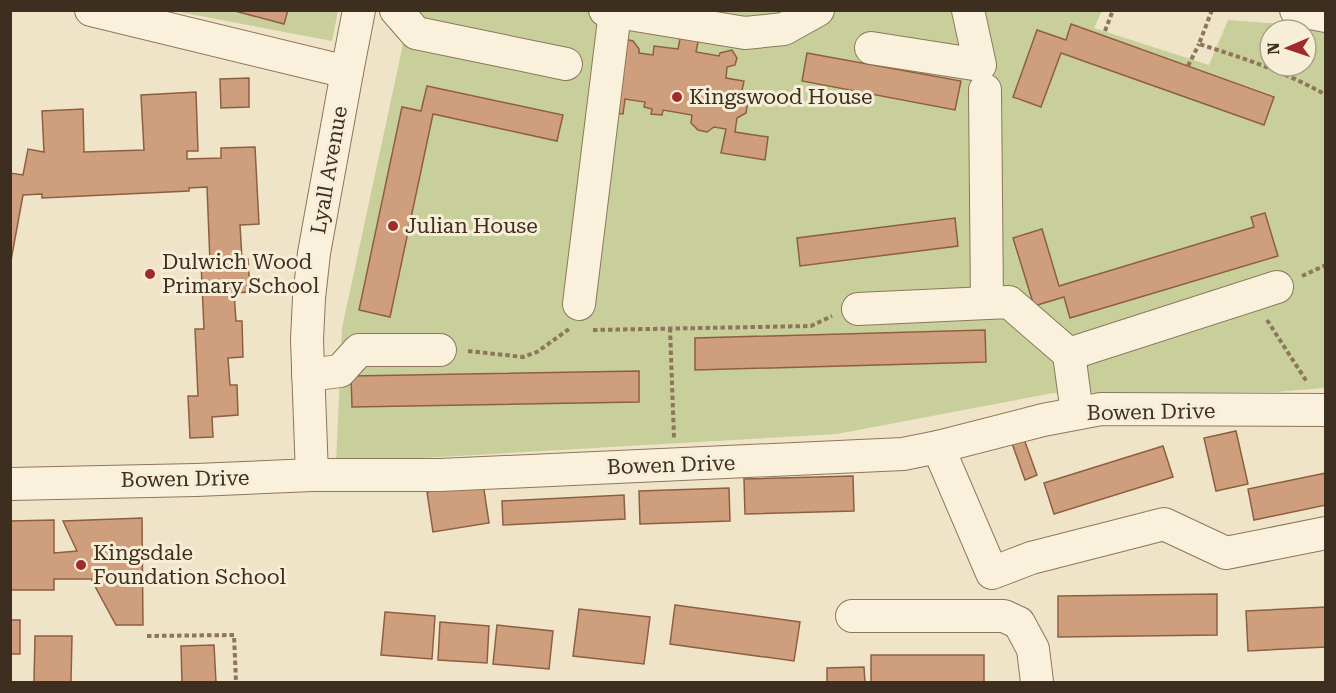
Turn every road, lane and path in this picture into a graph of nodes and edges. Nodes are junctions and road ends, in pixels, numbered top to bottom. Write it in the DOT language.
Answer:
graph roads {
  1 [pos="91,10"];
  2 [pos="360,10"];
  3 [pos="396,10"];
  4 [pos="818,10"];
  5 [pos="968,10"];
  6 [pos="1113,10"];
  7 [pos="1212,10"];
  8 [pos="1296,10"];
  9 [pos="610,11"];
  10 [pos="1326,16"];
  11 [pos="1105,31"];
  12 [pos="1199,44"];
  13 [pos="871,48"];
  14 [pos="566,64"];
  15 [pos="1188,66"];
  16 [pos="346,72"];
  17 [pos="985,90"];
  18 [pos="1326,95"];
  19 [pos="1264,291"];
  20 [pos="987,303"];
  21 [pos="858,309"];
  22 [pos="579,323"];
  23 [pos="670,328"];
  24 [pos="562,335"];
  25 [pos="455,350"];
  26 [pos="1069,354"];
  27 [pos="308,375"];
  28 [pos="1325,410"];
  29 [pos="1077,413"];
  30 [pos="938,447"];
  31 [pos="675,464"];
  32 [pos="312,475"];
  33 [pos="10,484"];
  34 [pos="1326,533"];
  35 [pos="852,616"];
  36 [pos="147,636"];
  37 [pos="236,682"];
  38 [pos="1037,682"];
  1 -- 16 [label="street"];
  2 -- 16 [label="street, Lyall Avenue"];
  3 -- 14 [label="street"];
  4 -- 9 [label="street"];
  5 -- 13 [label="street"];
  6 -- 11 [label="path"];
  7 -- 12 [label="path"];
  8 -- 10 [label="street"];
  9 -- 22 [label="street"];
  12 -- 15 [label="path"];
  12 -- 18 [label="path"];
  16 -- 27 [label="street, Lyall Avenue"];
  17 -- 20 [label="street"];
  19 -- 26 [label="street"];
  19 -- 28 [label="path"];
  20 -- 21 [label="street"];
  20 -- 26 [label="street"];
  21 -- 23 [label="path"];
  22 -- 23 [label="path"];
  23 -- 31 [label="path"];
  24 -- 25 [label="path"];
  25 -- 27 [label="street"];
  26 -- 29 [label="street"];
  27 -- 32 [label="street, Lyall Avenue"];
  28 -- 29 [label="street, Bowen Drive"];
  29 -- 30 [label="street, Bowen Drive"];
  30 -- 31 [label="street, Bowen Drive"];
  30 -- 34 [label="street"];
  31 -- 32 [label="street, Bowen Drive"];
  32 -- 33 [label="street, Bowen Drive"];
  35 -- 38 [label="street"];
  36 -- 37 [label="path"];
}
